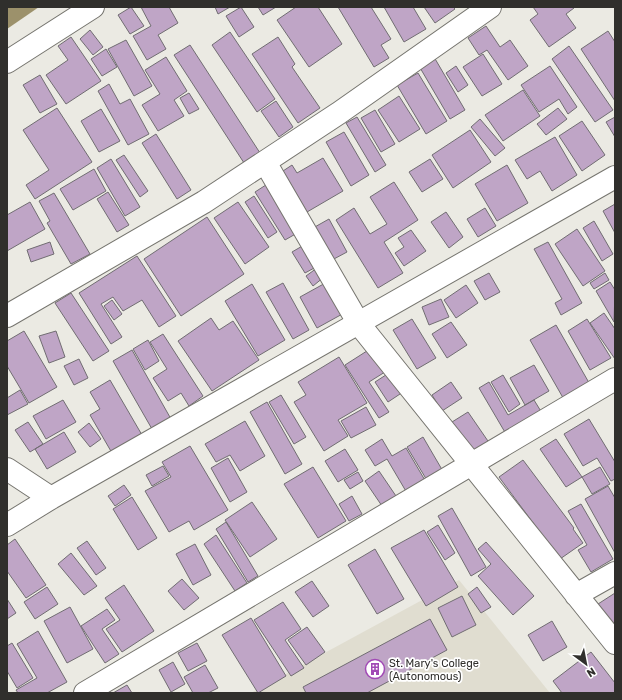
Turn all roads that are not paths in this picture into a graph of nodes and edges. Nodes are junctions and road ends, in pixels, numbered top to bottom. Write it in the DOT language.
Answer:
graph roads {
  1 [pos="93,7"];
  2 [pos="490,7"];
  3 [pos="7,62"];
  4 [pos="265,162"];
  5 [pos="615,177"];
  6 [pos="7,316"];
  7 [pos="359,324"];
  8 [pos="615,379"];
  9 [pos="472,464"];
  10 [pos="7,469"];
  11 [pos="50,498"];
  12 [pos="7,525"];
  13 [pos="615,573"];
  14 [pos="576,595"];
  15 [pos="615,643"];
  16 [pos="84,693"];
  1 -- 3 [label="street"];
  2 -- 4 [label="street"];
  4 -- 6 [label="street"];
  4 -- 7 [label="street"];
  5 -- 7 [label="street"];
  7 -- 9 [label="street"];
  7 -- 11 [label="street"];
  8 -- 9 [label="street"];
  9 -- 14 [label="street"];
  9 -- 16 [label="street"];
  10 -- 11 [label="street"];
  11 -- 12 [label="street"];
  13 -- 14 [label="street"];
  14 -- 15 [label="street"];
}
